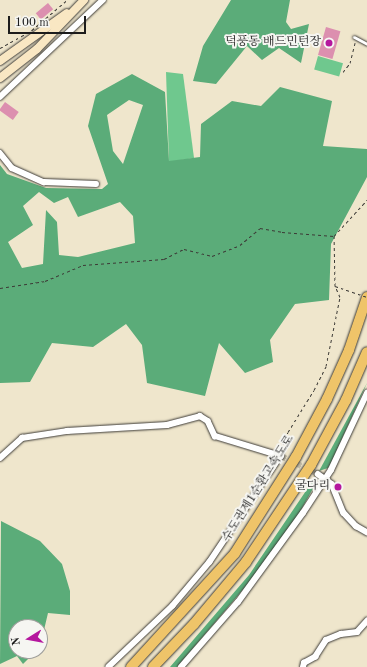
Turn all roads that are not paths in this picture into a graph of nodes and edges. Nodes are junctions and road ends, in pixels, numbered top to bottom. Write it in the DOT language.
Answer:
graph roads {
  1 [pos="84,0"];
  2 [pos="103,0"];
  3 [pos="76,7"];
  4 [pos="355,38"];
  5 [pos="367,44"];
  6 [pos="0,61"];
  7 [pos="0,78"];
  8 [pos="0,97"];
  9 [pos="0,153"];
  10 [pos="96,184"];
  11 [pos="367,297"];
  12 [pos="367,352"];
  13 [pos="367,393"];
  14 [pos="0,458"];
  15 [pos="318,474"];
  16 [pos="325,478"];
  17 [pos="367,532"];
  18 [pos="367,622"];
  19 [pos="109,667"];
  20 [pos="131,667"];
  21 [pos="153,667"];
  22 [pos="181,667"];
  23 [pos="303,667"];
  1 -- 3 [label="main road"];
  2 -- 8 [label="street"];
  3 -- 6 [label="main road"];
  3 -- 7 [label="main road"];
  4 -- 5 [label="lane"];
  9 -- 10 [label="street"];
  11 -- 20 [label="highway, 수도권제1순환고속도로"];
  12 -- 21 [label="highway"];
  13 -- 16 [label="street"];
  14 -- 19 [label="street"];
  15 -- 16 [label="street"];
  16 -- 17 [label="street"];
  16 -- 22 [label="street"];
  18 -- 23 [label="street"];
}
